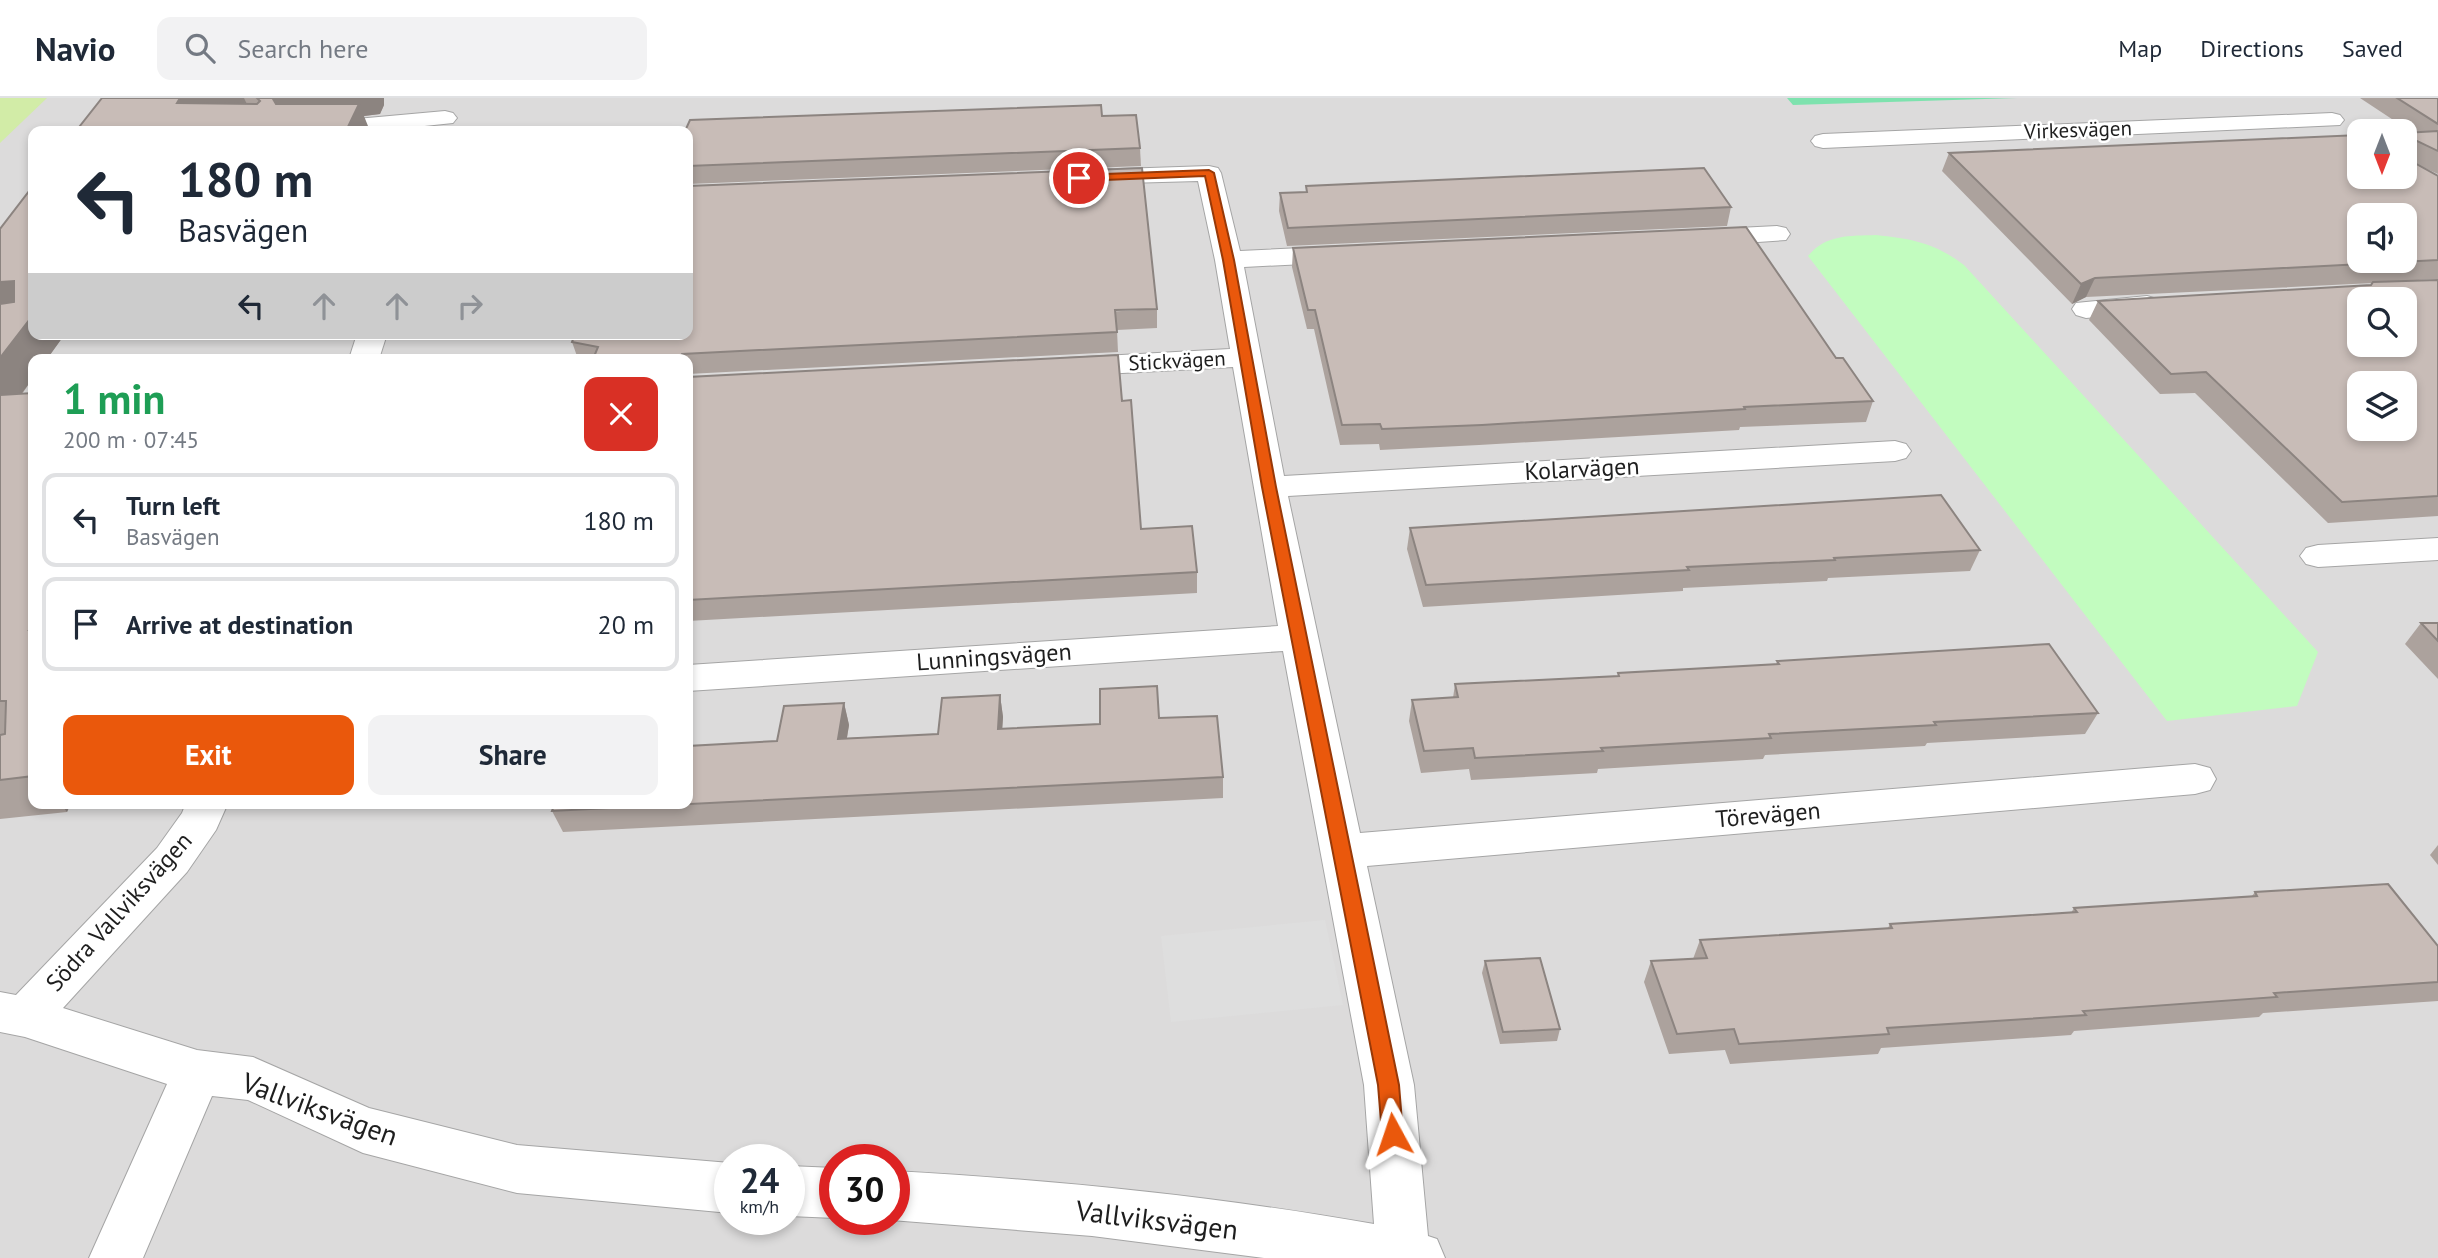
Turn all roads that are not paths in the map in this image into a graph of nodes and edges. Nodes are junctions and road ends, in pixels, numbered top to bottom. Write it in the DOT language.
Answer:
graph roads {
  1 [pos="2301,98"];
  2 [pos="446,116"];
  3 [pos="349,126"];
  4 [pos="1823,141"];
  5 [pos="1065,178"];
  6 [pos="1777,234"];
  7 [pos="1667,239"];
  8 [pos="1366,253"];
  9 [pos="1228,260"];
  10 [pos="2167,304"];
  11 [pos="2086,309"];
  12 [pos="1246,357"];
  13 [pos="1037,368"];
  14 [pos="1895,451"];
  15 [pos="1269,487"];
  16 [pos="2438,549"];
  17 [pos="2318,556"];
  18 [pos="1300,636"];
  19 [pos="693,678"];
  20 [pos="2195,779"];
  21 [pos="205,809"];
  22 [pos="1341,851"];
  23 [pos="13,1015"];
  24 [pos="197,1072"];
  25 [pos="714,1187"];
  26 [pos="910,1197"];
  27 [pos="1410,1257"];
  28 [pos="116,1258"];
  1 -- 4 [label="street, Virkesvägen"];
  2 -- 3 [label="street"];
  5 -- 9 [label="street"];
  6 -- 7 [label="street"];
  8 -- 9 [label="street"];
  9 -- 12 [label="street"];
  10 -- 11 [label="street"];
  12 -- 13 [label="street, Stickvägen"];
  12 -- 15 [label="street"];
  14 -- 15 [label="street, Kolarvägen"];
  15 -- 18 [label="street"];
  16 -- 17 [label="street"];
  18 -- 19 [label="street, Lunningsvägen"];
  18 -- 22 [label="street"];
  20 -- 22 [label="street, Törevägen"];
  21 -- 23 [label="street, Södra Vallviksvägen"];
  22 -- 27 [label="street"];
  23 -- 24 [label="street, Vallviksvägen"];
  24 -- 25 [label="street, Vallviksvägen"];
  24 -- 28 [label="street"];
  26 -- 27 [label="street, Vallviksvägen"];
}
